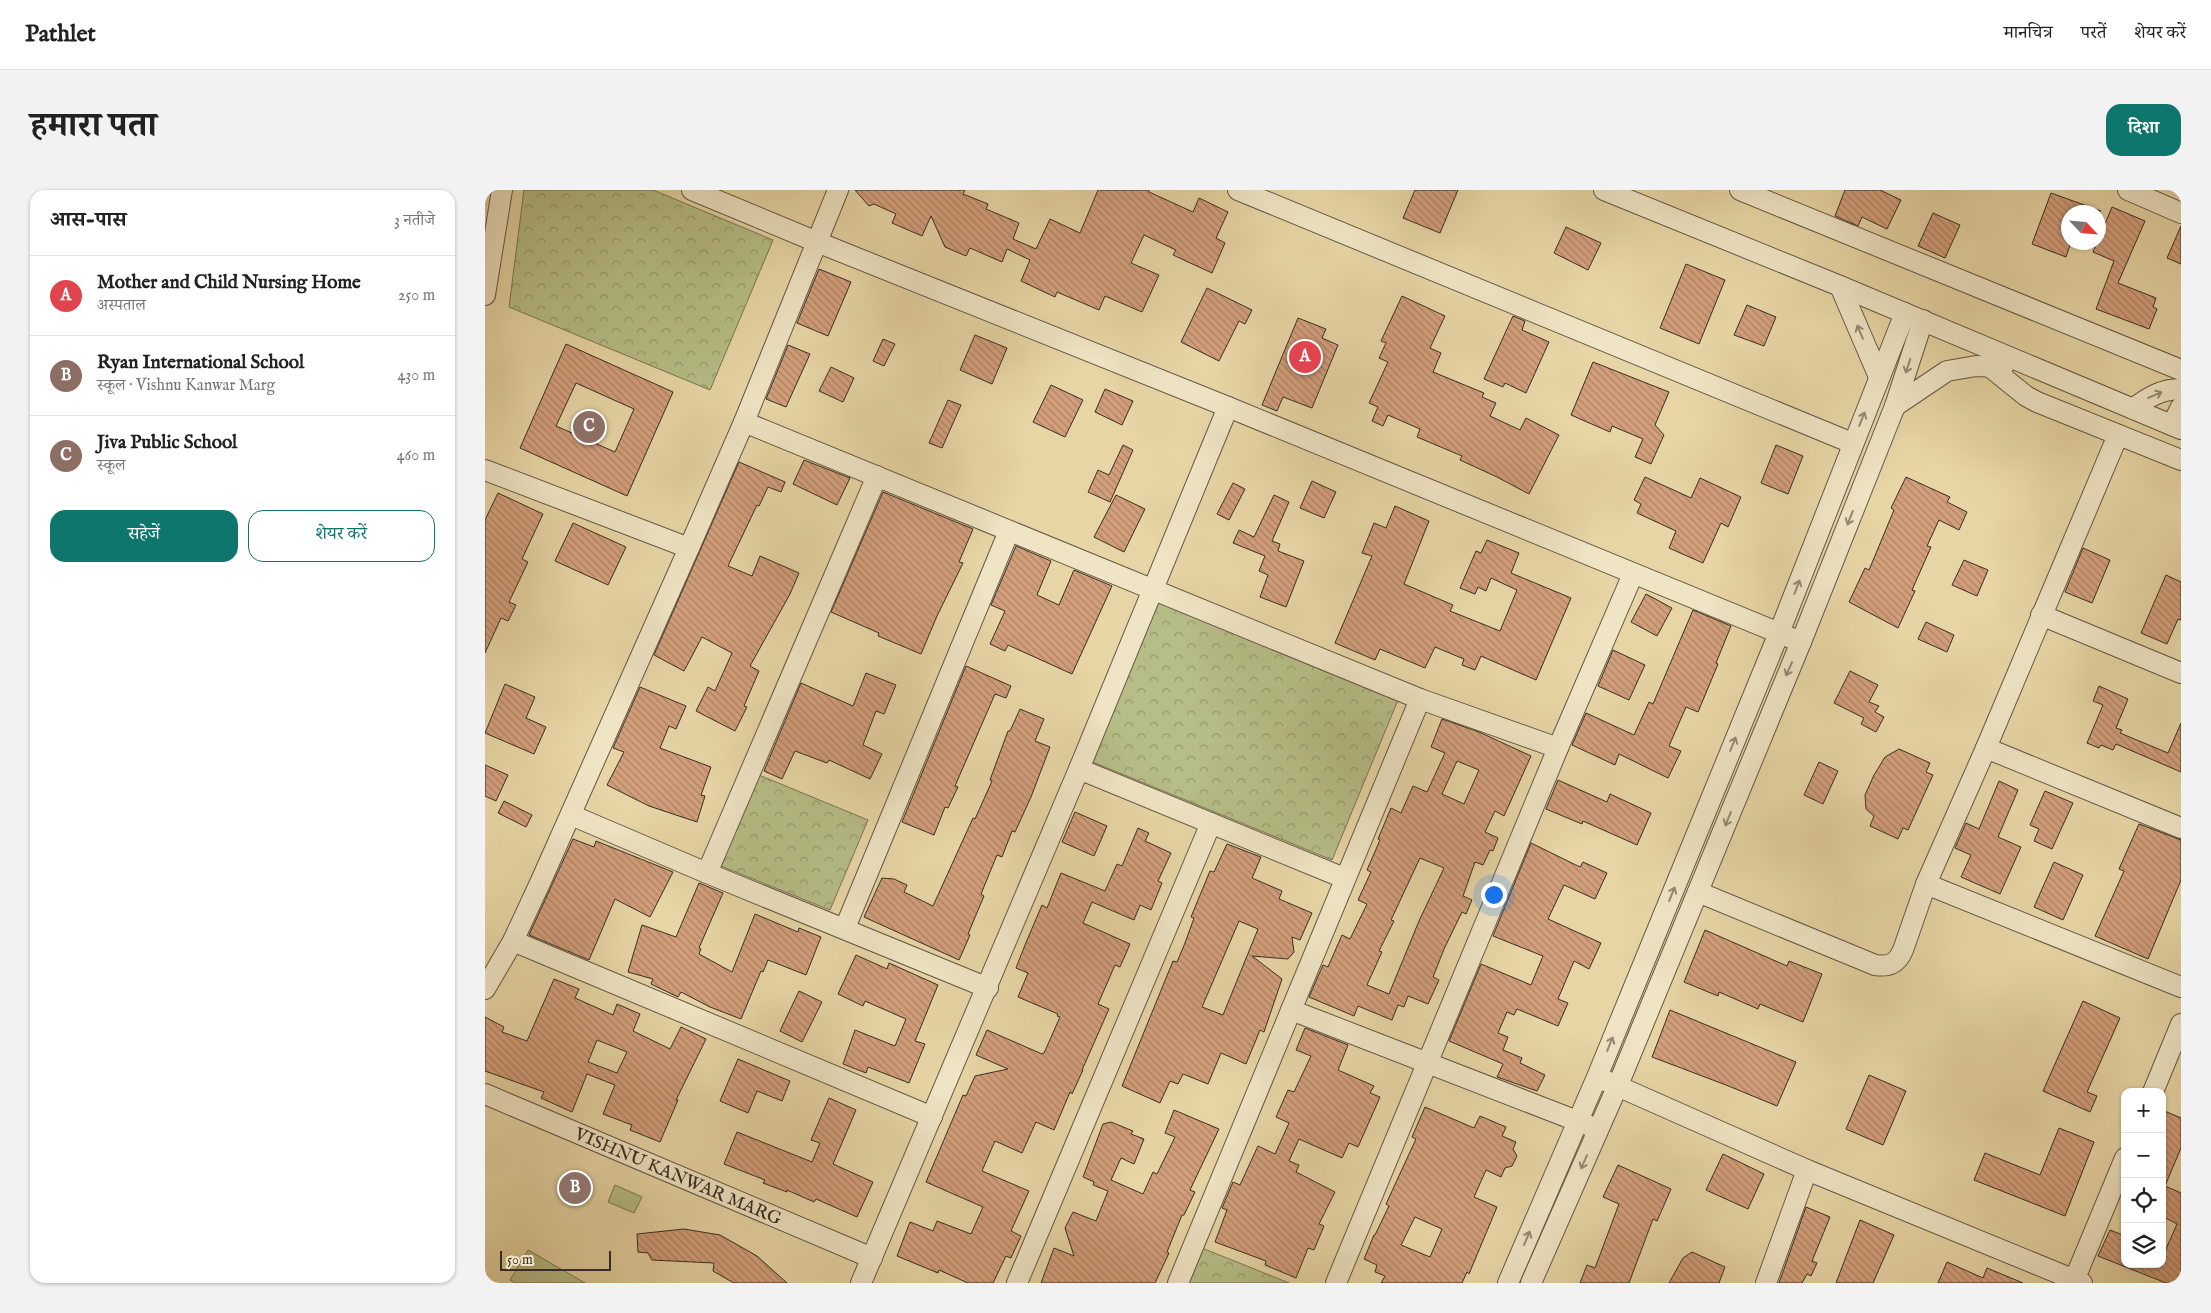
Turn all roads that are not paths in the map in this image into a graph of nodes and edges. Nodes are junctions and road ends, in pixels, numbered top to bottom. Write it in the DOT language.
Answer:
graph roads {
  1 [pos="502,190"];
  2 [pos="692,190"];
  3 [pos="838,190"];
  4 [pos="1238,190"];
  5 [pos="1604,190"];
  6 [pos="1739,190"];
  7 [pos="2128,190"];
  8 [pos="2181,213"];
  9 [pos="491,233"];
  10 [pos="817,242"];
  11 [pos="1840,286"];
  12 [pos="485,295"];
  13 [pos="1914,316"];
  14 [pos="1990,367"];
  15 [pos="2035,367"];
  16 [pos="2181,370"];
  17 [pos="1879,377"];
  18 [pos="2181,389"];
  19 [pos="1895,406"];
  20 [pos="1228,407"];
  21 [pos="2181,407"];
  22 [pos="2133,409"];
  23 [pos="744,422"];
  24 [pos="2177,427"];
  25 [pos="2119,435"];
  26 [pos="1852,444"];
  27 [pos="2181,460"];
  28 [pos="485,470"];
  29 [pos="877,476"];
  30 [pos="1009,531"];
  31 [pos="689,548"];
  32 [pos="1633,574"];
  33 [pos="1153,590"];
  34 [pos="2041,615"];
  35 [pos="1779,632"];
  36 [pos="1801,642"];
  37 [pos="2181,673"];
  38 [pos="1420,699"];
  39 [pos="1558,748"];
  40 [pos="1986,748"];
  41 [pos="1079,769"];
  42 [pos="571,815"];
  43 [pos="1211,823"];
  44 [pos="2181,828"];
  45 [pos="707,873"];
  46 [pos="1344,878"];
  47 [pos="1926,884"];
  48 [pos="1698,892"];
  49 [pos="845,928"];
  50 [pos="513,941"];
  51 [pos="988,988"];
  52 [pos="2181,988"];
  53 [pos="485,989"];
  54 [pos="1291,1010"];
  55 [pos="2181,1024"];
  56 [pos="1429,1063"];
  57 [pos="1597,1077"];
  58 [pos="1618,1085"];
  59 [pos="2155,1088"];
  60 [pos="485,1094"];
  61 [pos="932,1116"];
  62 [pos="1577,1121"];
  63 [pos="1599,1129"];
  64 [pos="2121,1168"];
  65 [pos="1807,1170"];
  66 [pos="871,1258"];
  67 [pos="2076,1282"];
  68 [pos="861,1283"];
  69 [pos="1017,1283"];
  70 [pos="1178,1283"];
  71 [pos="1337,1283"];
  72 [pos="1508,1283"];
  73 [pos="1531,1283"];
  74 [pos="1766,1283"];
  1 -- 9 [label="street"];
  2 -- 10 [label="street"];
  3 -- 10 [label="street"];
  4 -- 26 [label="street"];
  5 -- 11 [label="street"];
  6 -- 16 [label="street"];
  7 -- 8 [label="street"];
  9 -- 12 [label="street"];
  10 -- 20 [label="street"];
  10 -- 23 [label="street"];
  11 -- 13 [label="street"];
  17 -- 11 [label="street, one-way"];
  13 -- 15 [label="street"];
  13 -- 17 [label="street"];
  13 -- 19 [label="street, one-way"];
  14 -- 15 [label="street"];
  14 -- 19 [label="street"];
  14 -- 25 [label="street"];
  15 -- 22 [label="street"];
  26 -- 17 [label="street, one-way"];
  22 -- 18 [label="street, one-way"];
  19 -- 36 [label="street, one-way"];
  20 -- 32 [label="street"];
  20 -- 33 [label="street"];
  21 -- 24 [label="street"];
  22 -- 24 [label="street"];
  23 -- 29 [label="street"];
  23 -- 31 [label="street"];
  25 -- 27 [label="street"];
  25 -- 34 [label="street"];
  35 -- 26 [label="street, one-way"];
  28 -- 31 [label="street"];
  29 -- 30 [label="street"];
  29 -- 45 [label="street"];
  30 -- 33 [label="street"];
  30 -- 49 [label="street"];
  31 -- 42 [label="street"];
  32 -- 35 [label="street"];
  32 -- 39 [label="street"];
  33 -- 38 [label="street"];
  33 -- 41 [label="street"];
  34 -- 37 [label="street"];
  34 -- 40 [label="street"];
  35 -- 36 [label="street"];
  57 -- 35 [label="street, one-way"];
  36 -- 48 [label="street, one-way"];
  38 -- 39 [label="street"];
  38 -- 46 [label="street"];
  39 -- 56 [label="street"];
  40 -- 44 [label="street"];
  40 -- 47 [label="street"];
  41 -- 43 [label="street"];
  41 -- 51 [label="street"];
  42 -- 45 [label="street"];
  42 -- 50 [label="street"];
  43 -- 46 [label="street"];
  43 -- 69 [label="street"];
  45 -- 49 [label="street"];
  46 -- 54 [label="street"];
  47 -- 48 [label="street"];
  47 -- 52 [label="street"];
  48 -- 58 [label="street"];
  49 -- 51 [label="street"];
  50 -- 53 [label="street"];
  50 -- 61 [label="street"];
  51 -- 61 [label="street"];
  54 -- 56 [label="street"];
  54 -- 70 [label="street"];
  55 -- 59 [label="street"];
  56 -- 62 [label="street"];
  56 -- 71 [label="street"];
  57 -- 58 [label="street"];
  57 -- 62 [label="street"];
  58 -- 63 [label="street"];
  58 -- 65 [label="street"];
  60 -- 66 [label="street, VISHNU KANWAR MARG"];
  61 -- 66 [label="street"];
  62 -- 63 [label="street"];
  72 -- 62 [label="street, one-way"];
  63 -- 73 [label="street, one-way"];
  64 -- 67 [label="street"];
  65 -- 67 [label="street"];
  65 -- 74 [label="street"];
  66 -- 68 [label="street"];
}
